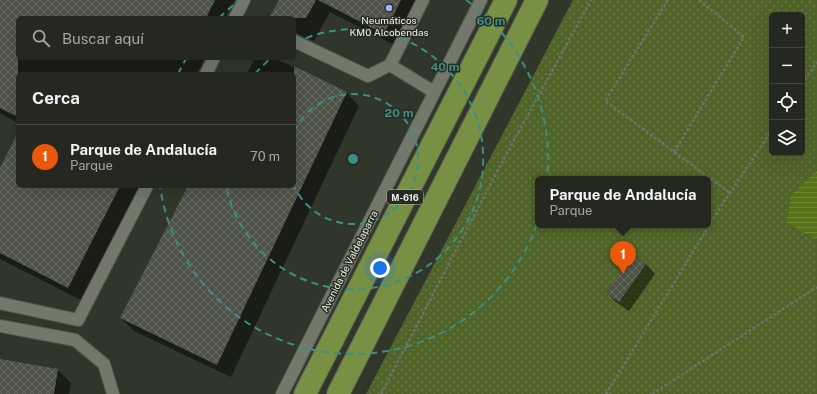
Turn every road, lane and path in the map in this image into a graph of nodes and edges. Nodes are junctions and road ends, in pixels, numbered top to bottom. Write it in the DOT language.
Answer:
graph roads {
  1 [pos="244,0"];
  2 [pos="423,0"];
  3 [pos="481,0"];
  4 [pos="506,0"];
  5 [pos="537,0"];
  6 [pos="591,0"];
  7 [pos="668,0"];
  8 [pos="699,0"];
  9 [pos="236,16"];
  10 [pos="296,42"];
  11 [pos="213,60"];
  12 [pos="817,62"];
  13 [pos="390,65"];
  14 [pos="207,72"];
  15 [pos="805,80"];
  16 [pos="434,92"];
  17 [pos="769,134"];
  18 [pos="674,152"];
  19 [pos="707,176"];
  20 [pos="711,179"];
  21 [pos="146,188"];
  22 [pos="730,193"];
  23 [pos="711,222"];
  24 [pos="708,228"];
  25 [pos="817,287"];
  26 [pos="0,303"];
  27 [pos="0,326"];
  28 [pos="112,394"];
  29 [pos="282,394"];
  30 [pos="305,394"];
  31 [pos="338,394"];
  32 [pos="381,394"];
  33 [pos="606,394"];
  34 [pos="652,394"];
  1 -- 9 [label="lane"];
  2 -- 13 [label="lane"];
  3 -- 16 [label="lane, Avenida de Valdelaparra"];
  4 -- 30 [label="highway, Avenida de Valdelaparra / M-616"];
  5 -- 31 [label="highway, M-616"];
  6 -- 32 [label="path"];
  7 -- 18 [label="path"];
  8 -- 18 [label="path"];
  10 -- 13 [label="lane"];
  11 -- 14 [label="lane"];
  12 -- 15 [label="path"];
  13 -- 16 [label="lane"];
  16 -- 29 [label="lane, Avenida de Valdelaparra"];
  17 -- 22 [label="path"];
  18 -- 19 [label="path"];
  20 -- 22 [label="path"];
  21 -- 26 [label="lane"];
  22 -- 23 [label="path"];
  24 -- 33 [label="path"];
  25 -- 34 [label="path"];
  27 -- 28 [label="lane"];
}
